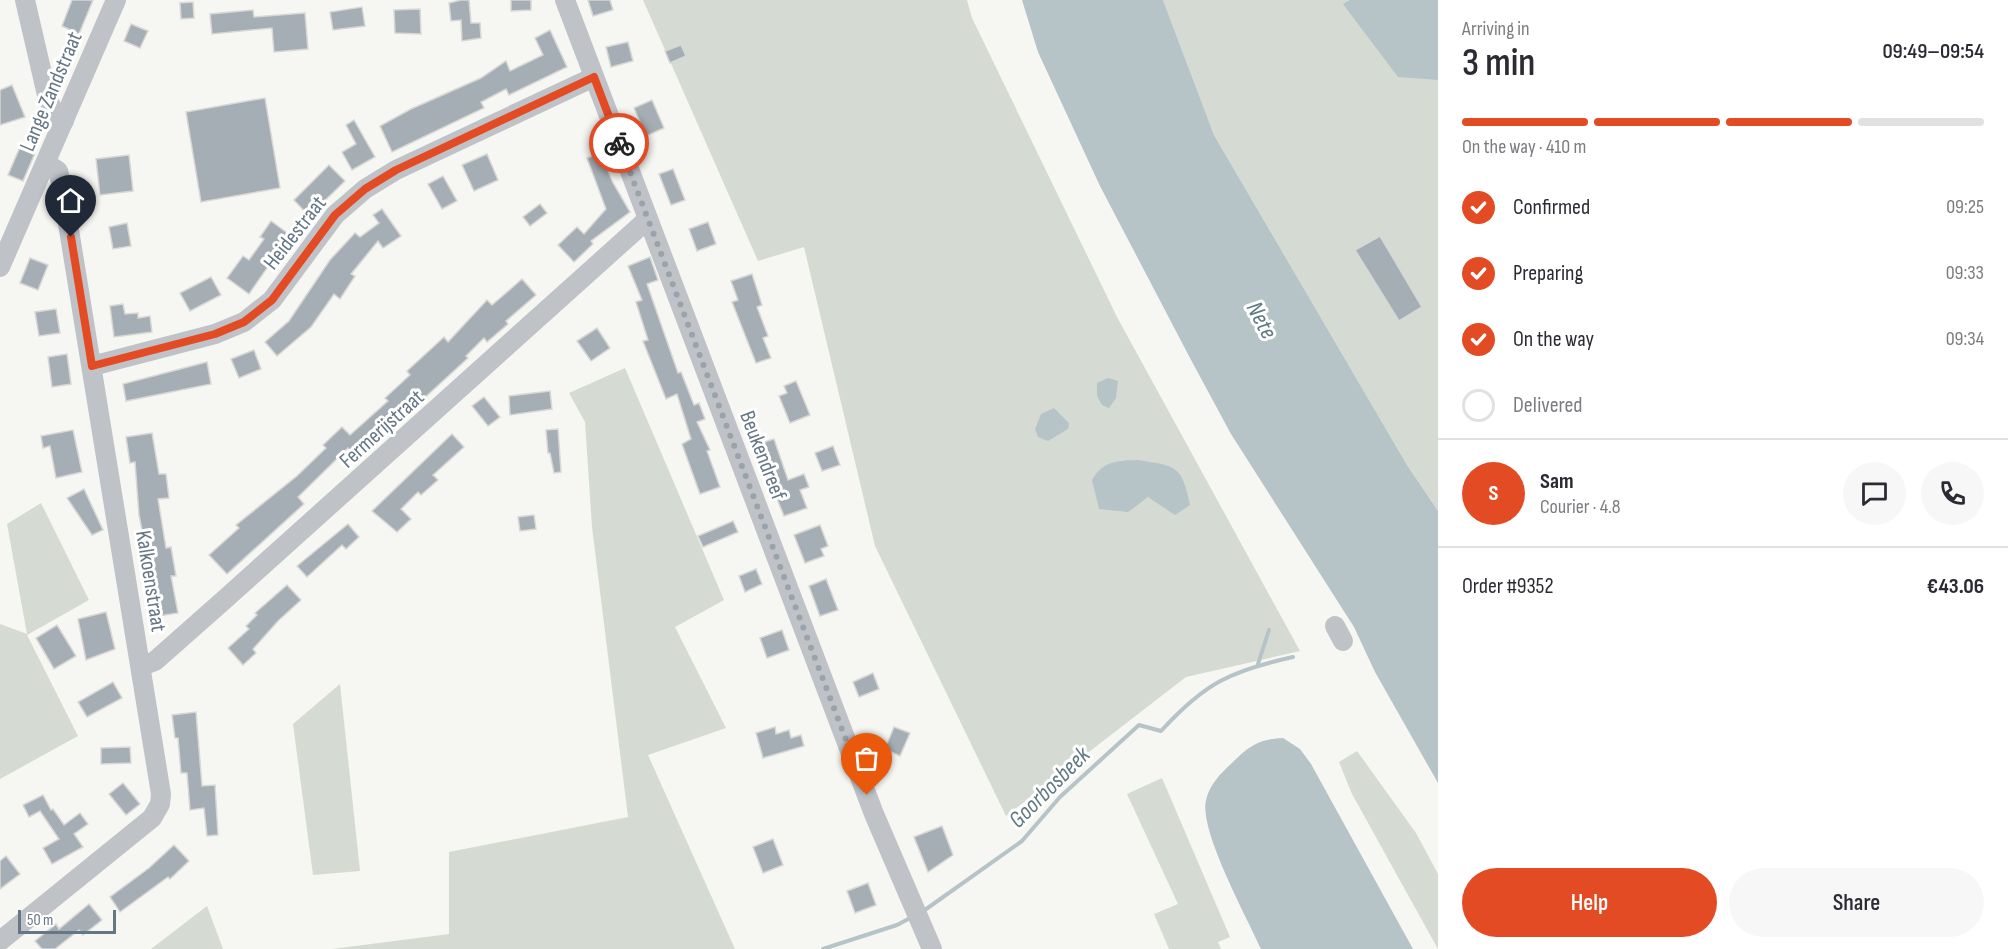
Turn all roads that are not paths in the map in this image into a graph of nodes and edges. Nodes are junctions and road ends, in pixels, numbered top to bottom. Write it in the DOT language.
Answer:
graph roads {
  1 [pos="25,0"];
  2 [pos="116,0"];
  3 [pos="565,0"];
  4 [pos="594,77"];
  5 [pos="64,122"];
  6 [pos="46,163"];
  7 [pos="648,219"];
  8 [pos="0,267"];
  9 [pos="92,366"];
  10 [pos="142,666"];
  11 [pos="0,941"];
  12 [pos="932,949"];
  1 -- 5 [label="street"];
  2 -- 5 [label="street, Lange Zandstraat"];
  3 -- 4 [label="street, Beukendreef"];
  4 -- 7 [label="street, Beukendreef"];
  4 -- 9 [label="street, Heidestraat"];
  5 -- 6 [label="street, Lange Zandstraat"];
  6 -- 8 [label="street, Lange Zandstraat"];
  6 -- 9 [label="street, Kalkoenstraat"];
  7 -- 10 [label="street, Fermerijstraat"];
  7 -- 12 [label="street, Beukendreef"];
  9 -- 10 [label="street, Kalkoenstraat"];
  10 -- 11 [label="street, Kalkoenstraat"];
}
